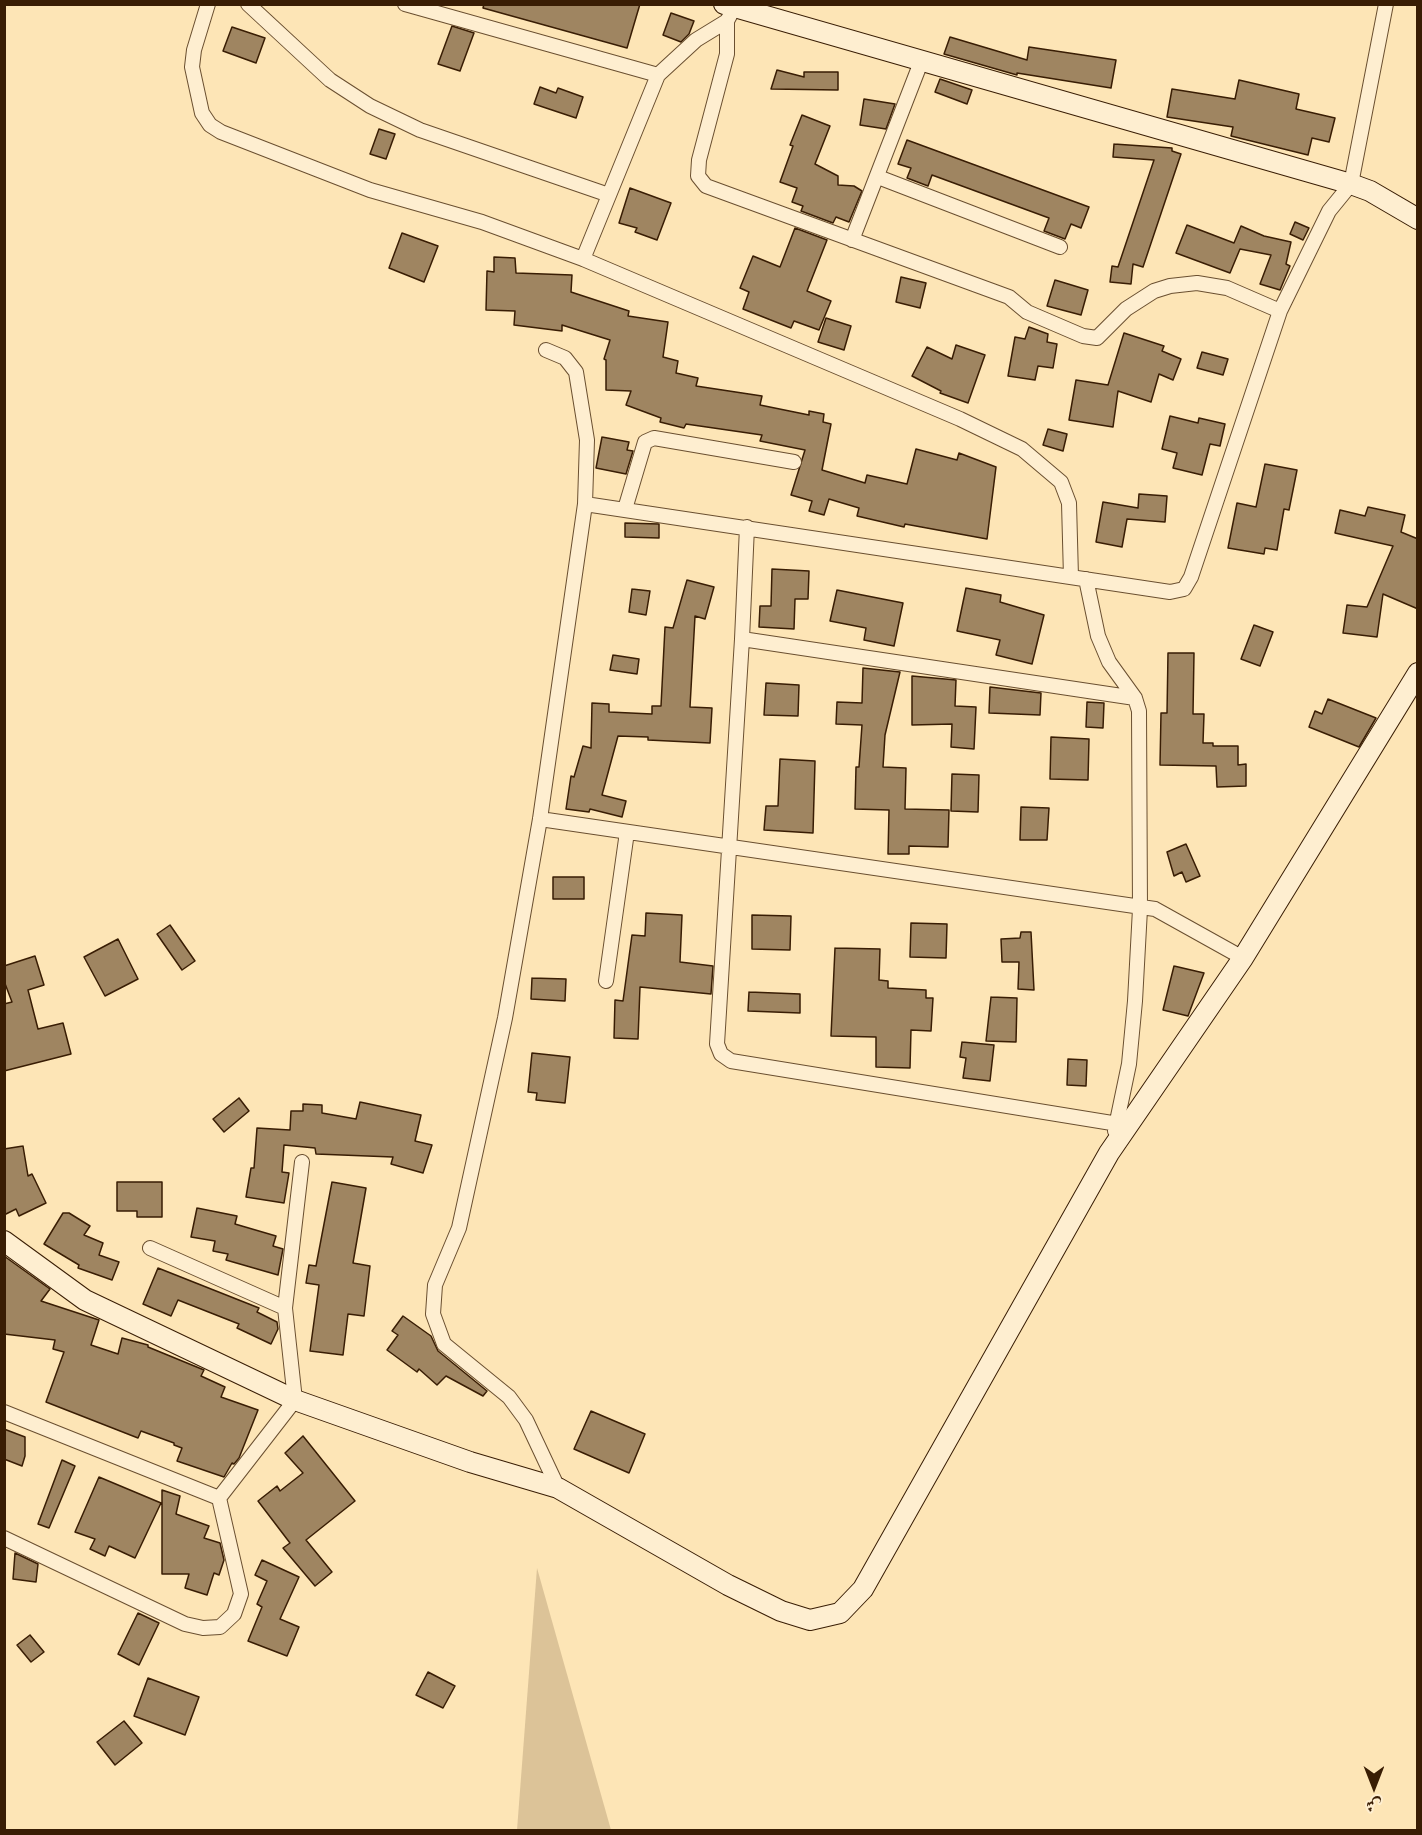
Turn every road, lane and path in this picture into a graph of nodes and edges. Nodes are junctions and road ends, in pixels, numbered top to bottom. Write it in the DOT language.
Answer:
graph roads {
  1 [pos="208,4"];
  2 [pos="248,4"];
  3 [pos="405,4"];
  4 [pos="1386,4"];
  5 [pos="728,11"];
  6 [pos="921,62"];
  7 [pos="658,75"];
  8 [pos="878,177"];
  9 [pos="1351,184"];
  10 [pos="609,195"];
  11 [pos="1418,219"];
  12 [pos="852,240"];
  13 [pos="1060,247"];
  14 [pos="583,259"];
  15 [pos="1280,311"];
  16 [pos="546,350"];
  17 [pos="794,462"];
  18 [pos="585,504"];
  19 [pos="625,509"];
  20 [pos="747,527"];
  21 [pos="1071,577"];
  22 [pos="1086,579"];
  23 [pos="742,639"];
  24 [pos="1418,673"];
  25 [pos="1134,698"];
  26 [pos="540,819"];
  27 [pos="627,832"];
  28 [pos="728,845"];
  29 [pos="1140,909"];
  30 [pos="1243,958"];
  31 [pos="606,981"];
  32 [pos="1118,1124"];
  33 [pos="1109,1153"];
  34 [pos="302,1162"];
  35 [pos="4,1241"];
  36 [pos="150,1248"];
  37 [pos="285,1308"];
  38 [pos="295,1400"];
  39 [pos="4,1412"];
  40 [pos="558,1488"];
  41 [pos="219,1498"];
  42 [pos="4,1538"];
  1 -- 14 [label="street"];
  2 -- 10 [label="street"];
  3 -- 7 [label="street"];
  4 -- 9 [label="street"];
  5 -- 6 [label="street"];
  5 -- 7 [label="street"];
  5 -- 12 [label="street"];
  6 -- 8 [label="street"];
  6 -- 9 [label="street"];
  7 -- 10 [label="street"];
  8 -- 12 [label="street"];
  8 -- 13 [label="street"];
  9 -- 11 [label="street"];
  9 -- 15 [label="street"];
  10 -- 14 [label="street"];
  12 -- 15 [label="street"];
  14 -- 21 [label="street"];
  15 -- 22 [label="street"];
  16 -- 18 [label="street"];
  17 -- 19 [label="street"];
  18 -- 19 [label="street"];
  18 -- 26 [label="street"];
  19 -- 20 [label="street"];
  20 -- 21 [label="street"];
  20 -- 23 [label="street"];
  21 -- 22 [label="street"];
  22 -- 25 [label="street"];
  23 -- 25 [label="street"];
  23 -- 28 [label="street"];
  24 -- 30 [label="street"];
  25 -- 29 [label="street"];
  26 -- 27 [label="street"];
  26 -- 40 [label="street"];
  27 -- 28 [label="street"];
  27 -- 31 [label="street"];
  28 -- 29 [label="street"];
  28 -- 32 [label="street"];
  29 -- 30 [label="street"];
  29 -- 32 [label="street"];
  30 -- 33 [label="street"];
  32 -- 33 [label="street"];
  33 -- 40 [label="street"];
  34 -- 37 [label="street"];
  35 -- 38 [label="street"];
  36 -- 37 [label="street"];
  37 -- 38 [label="street"];
  38 -- 40 [label="street"];
  38 -- 41 [label="street"];
  39 -- 41 [label="street"];
  41 -- 42 [label="street"];
}
